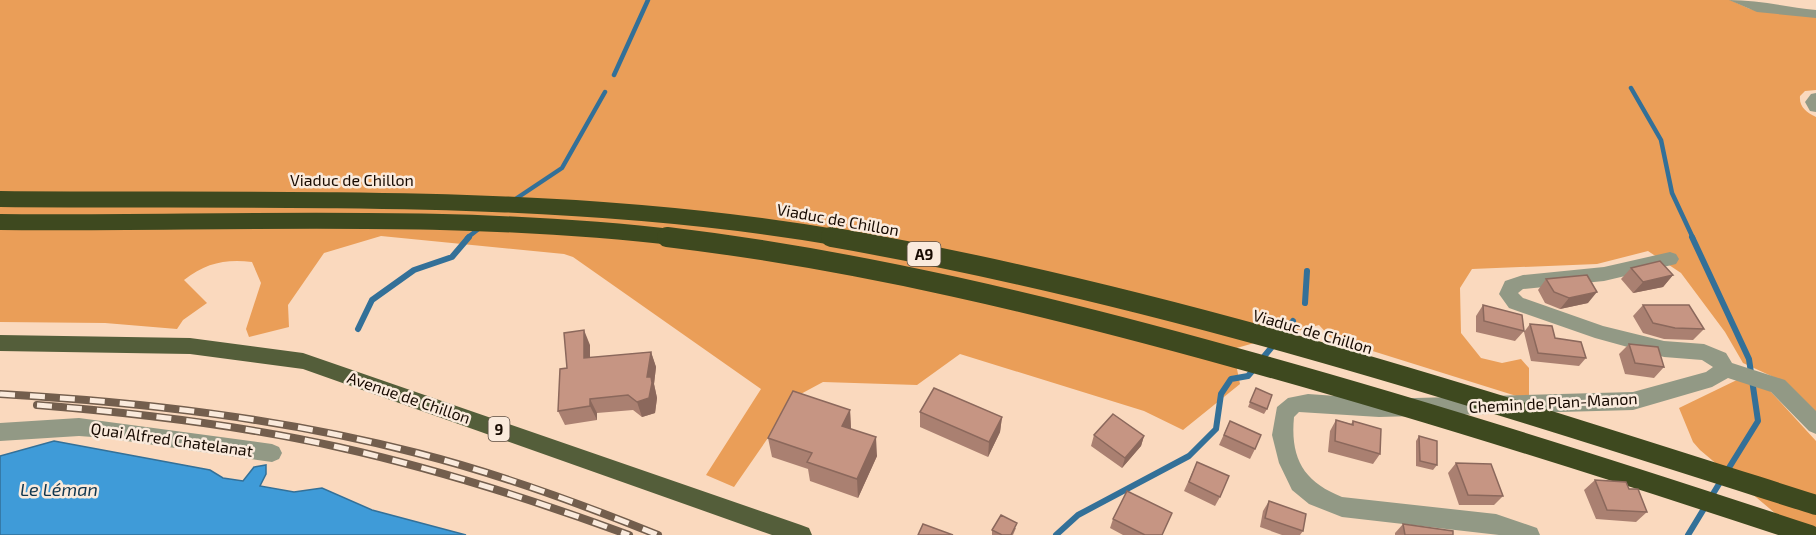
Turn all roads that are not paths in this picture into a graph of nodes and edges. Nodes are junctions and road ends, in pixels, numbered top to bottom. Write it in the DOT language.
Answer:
graph roads {
  1 [pos="1736,0"];
  2 [pos="1793,0"];
  3 [pos="1816,3"];
  4 [pos="1816,14"];
  5 [pos="1816,98"];
  6 [pos="1816,107"];
  7 [pos="0,199"];
  8 [pos="0,222"];
  9 [pos="1670,259"];
  10 [pos="0,343"];
  11 [pos="1725,369"];
  12 [pos="1816,425"];
  13 [pos="0,432"];
  14 [pos="272,453"];
  15 [pos="1816,505"];
  16 [pos="801,535"];
  17 [pos="1529,535"];
  18 [pos="1810,535"];
  1 -- 4 [label="street"];
  2 -- 3 [label="street"];
  5 -- 6 [label="street"];
  7 -- 15 [label="highway, Viaduc de Chillon / A9, bridge"];
  8 -- 18 [label="highway, A9, bridge"];
  9 -- 11 [label="street"];
  10 -- 16 [label="main road, Avenue de Chillon / 9"];
  11 -- 12 [label="street"];
  11 -- 17 [label="street, Chemin de Plan-Manon"];
  13 -- 14 [label="street, Quai Alfred Chatelanat"];
}
